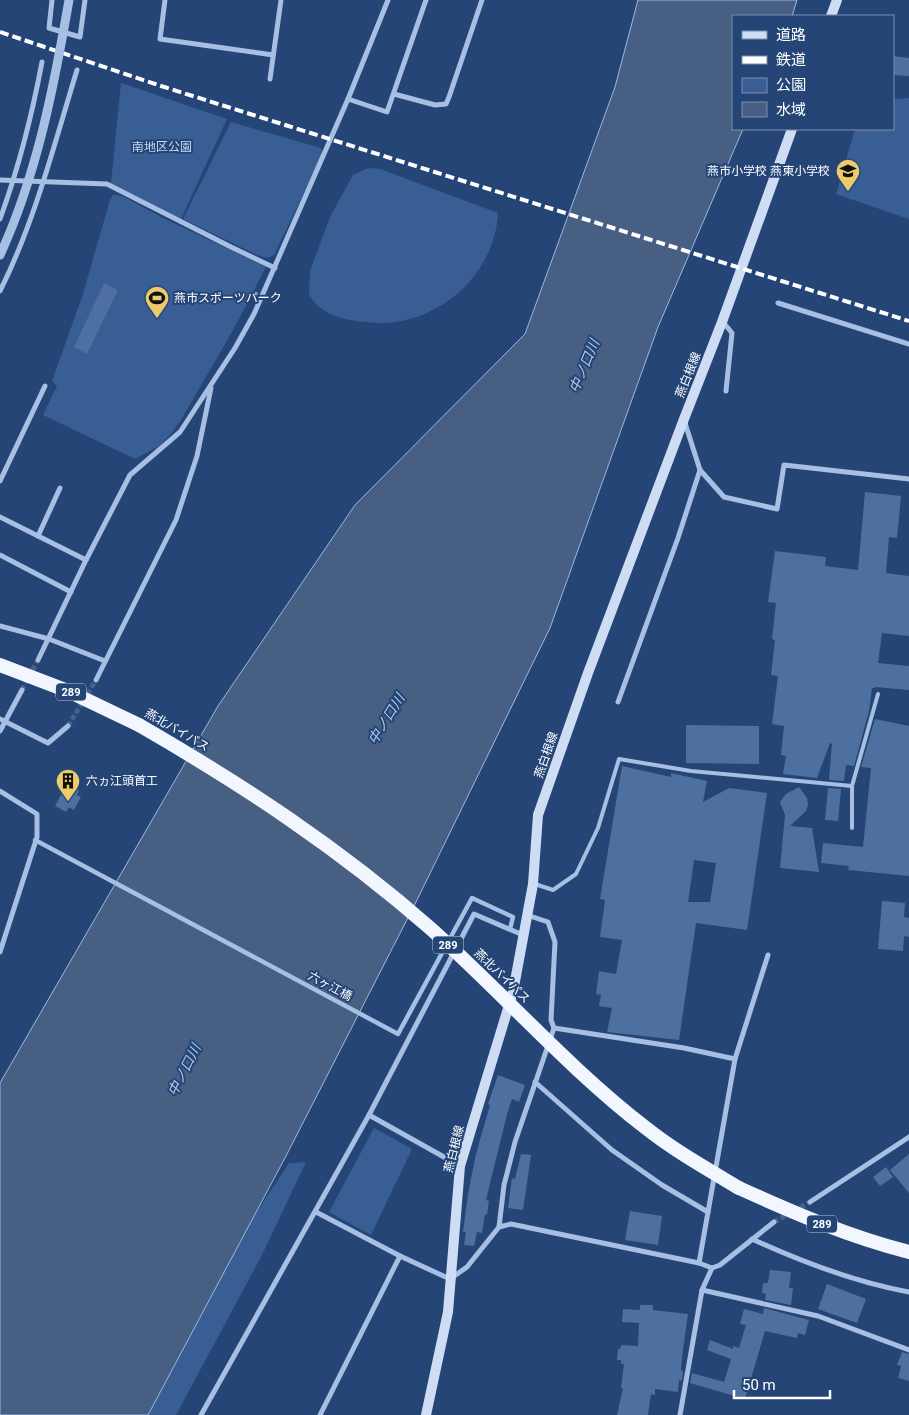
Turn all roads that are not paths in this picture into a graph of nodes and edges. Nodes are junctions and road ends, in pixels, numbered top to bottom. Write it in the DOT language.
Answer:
graph roads {
  1 [pos="52,0"];
  2 [pos="69,0"];
  3 [pos="85,0"];
  4 [pos="165,0"];
  5 [pos="281,0"];
  6 [pos="388,0"];
  7 [pos="426,0"];
  8 [pos="482,0"];
  9 [pos="837,0"];
  10 [pos="831,15"];
  11 [pos="273,55"];
  12 [pos="42,62"];
  13 [pos="77,70"];
  14 [pos="270,79"];
  15 [pos="394,94"];
  16 [pos="348,99"];
  17 [pos="792,130"];
  18 [pos="0,180"];
  19 [pos="14,181"];
  20 [pos="43,183"];
  21 [pos="0,219"];
  22 [pos="0,255"];
  23 [pos="275,268"];
  24 [pos="0,291"];
  25 [pos="778,303"];
  26 [pos="722,322"];
  27 [pos="909,344"];
  28 [pos="211,385"];
  29 [pos="45,386"];
  30 [pos="726,391"];
  31 [pos="684,419"];
  32 [pos="700,470"];
  33 [pos="909,479"];
  34 [pos="0,481"];
  35 [pos="60,488"];
  36 [pos="0,517"];
  37 [pos="38,536"];
  38 [pos="0,555"];
  39 [pos="86,560"];
  40 [pos="71,592"];
  41 [pos="0,626"];
  42 [pos="48,639"];
  43 [pos="38,660"];
  44 [pos="105,661"];
  45 [pos="0,665"];
  46 [pos="96,680"];
  47 [pos="22,690"];
  48 [pos="878,694"];
  49 [pos="618,702"];
  50 [pos="3,720"];
  51 [pos="68,726"];
  52 [pos="0,731"];
  53 [pos="852,786"];
  54 [pos="0,791"];
  55 [pos="852,828"];
  56 [pos="35,840"];
  57 [pos="532,884"];
  58 [pos="528,915"];
  59 [pos="510,929"];
  60 [pos="523,935"];
  61 [pos="0,952"];
  62 [pos="768,955"];
  63 [pos="554,1028"];
  64 [pos="735,1059"];
  65 [pos="535,1082"];
  66 [pos="369,1115"];
  67 [pos="909,1137"];
  68 [pos="460,1166"];
  69 [pos="810,1202"];
  70 [pos="316,1212"];
  71 [pos="708,1212"];
  72 [pos="774,1222"];
  73 [pos="499,1227"];
  74 [pos="752,1240"];
  75 [pos="909,1252"];
  76 [pos="400,1256"];
  77 [pos="699,1262"];
  78 [pos="712,1268"];
  79 [pos="450,1279"];
  80 [pos="702,1290"];
  81 [pos="909,1292"];
  82 [pos="909,1350"];
  83 [pos="202,1415"];
  84 [pos="320,1415"];
  85 [pos="426,1415"];
  86 [pos="680,1415"];
  1 -- 3 [label="street"];
  2 -- 22 [label="street, bridge"];
  4 -- 11 [label="street"];
  5 -- 11 [label="street"];
  6 -- 16 [label="street"];
  7 -- 15 [label="street"];
  8 -- 15 [label="street"];
  9 -- 10 [label="main road"];
  11 -- 14 [label="street"];
  12 -- 19 [label="street"];
  13 -- 20 [label="street"];
  15 -- 16 [label="street"];
  16 -- 23 [label="street"];
  17 -- 26 [label="main road, 燕白根線"];
  18 -- 19 [label="street"];
  19 -- 20 [label="street"];
  19 -- 21 [label="street"];
  20 -- 23 [label="street"];
  20 -- 24 [label="street"];
  23 -- 28 [label="street"];
  25 -- 27 [label="street"];
  26 -- 30 [label="street"];
  26 -- 31 [label="main road, 燕白根線"];
  28 -- 39 [label="street"];
  28 -- 44 [label="street"];
  29 -- 34 [label="street"];
  31 -- 32 [label="street"];
  31 -- 57 [label="main road, 燕白根線"];
  32 -- 33 [label="street"];
  32 -- 49 [label="street"];
  35 -- 37 [label="street"];
  36 -- 37 [label="street"];
  37 -- 39 [label="street"];
  38 -- 40 [label="street"];
  39 -- 40 [label="street"];
  40 -- 42 [label="street"];
  41 -- 42 [label="street"];
  42 -- 43 [label="street"];
  42 -- 44 [label="street"];
  44 -- 46 [label="street"];
  45 -- 75 [label="highway, 燕北バイパス / 289, bridge"];
  47 -- 50 [label="street"];
  48 -- 53 [label="lane"];
  50 -- 51 [label="street"];
  50 -- 52 [label="street"];
  53 -- 55 [label="lane"];
  53 -- 57 [label="lane"];
  54 -- 56 [label="street"];
  56 -- 59 [label="street, 六ヶ江橋"];
  56 -- 61 [label="street"];
  57 -- 58 [label="main road, 燕白根線"];
  58 -- 60 [label="main road, 燕白根線"];
  58 -- 63 [label="street"];
  59 -- 60 [label="street"];
  59 -- 66 [label="street"];
  60 -- 68 [label="main road, 燕白根線"];
  62 -- 64 [label="street"];
  63 -- 64 [label="street"];
  63 -- 65 [label="street"];
  64 -- 71 [label="street"];
  65 -- 71 [label="street"];
  65 -- 73 [label="street"];
  66 -- 68 [label="street"];
  66 -- 70 [label="street"];
  67 -- 69 [label="street"];
  68 -- 79 [label="main road, 燕白根線"];
  70 -- 76 [label="street"];
  70 -- 83 [label="street"];
  71 -- 77 [label="street"];
  72 -- 74 [label="street"];
  73 -- 77 [label="street"];
  73 -- 79 [label="street"];
  74 -- 78 [label="street"];
  74 -- 81 [label="street"];
  76 -- 79 [label="street"];
  76 -- 84 [label="street"];
  77 -- 78 [label="street"];
  78 -- 80 [label="street"];
  79 -- 85 [label="main road, 燕白根線"];
  80 -- 82 [label="street"];
  80 -- 86 [label="street"];
}
